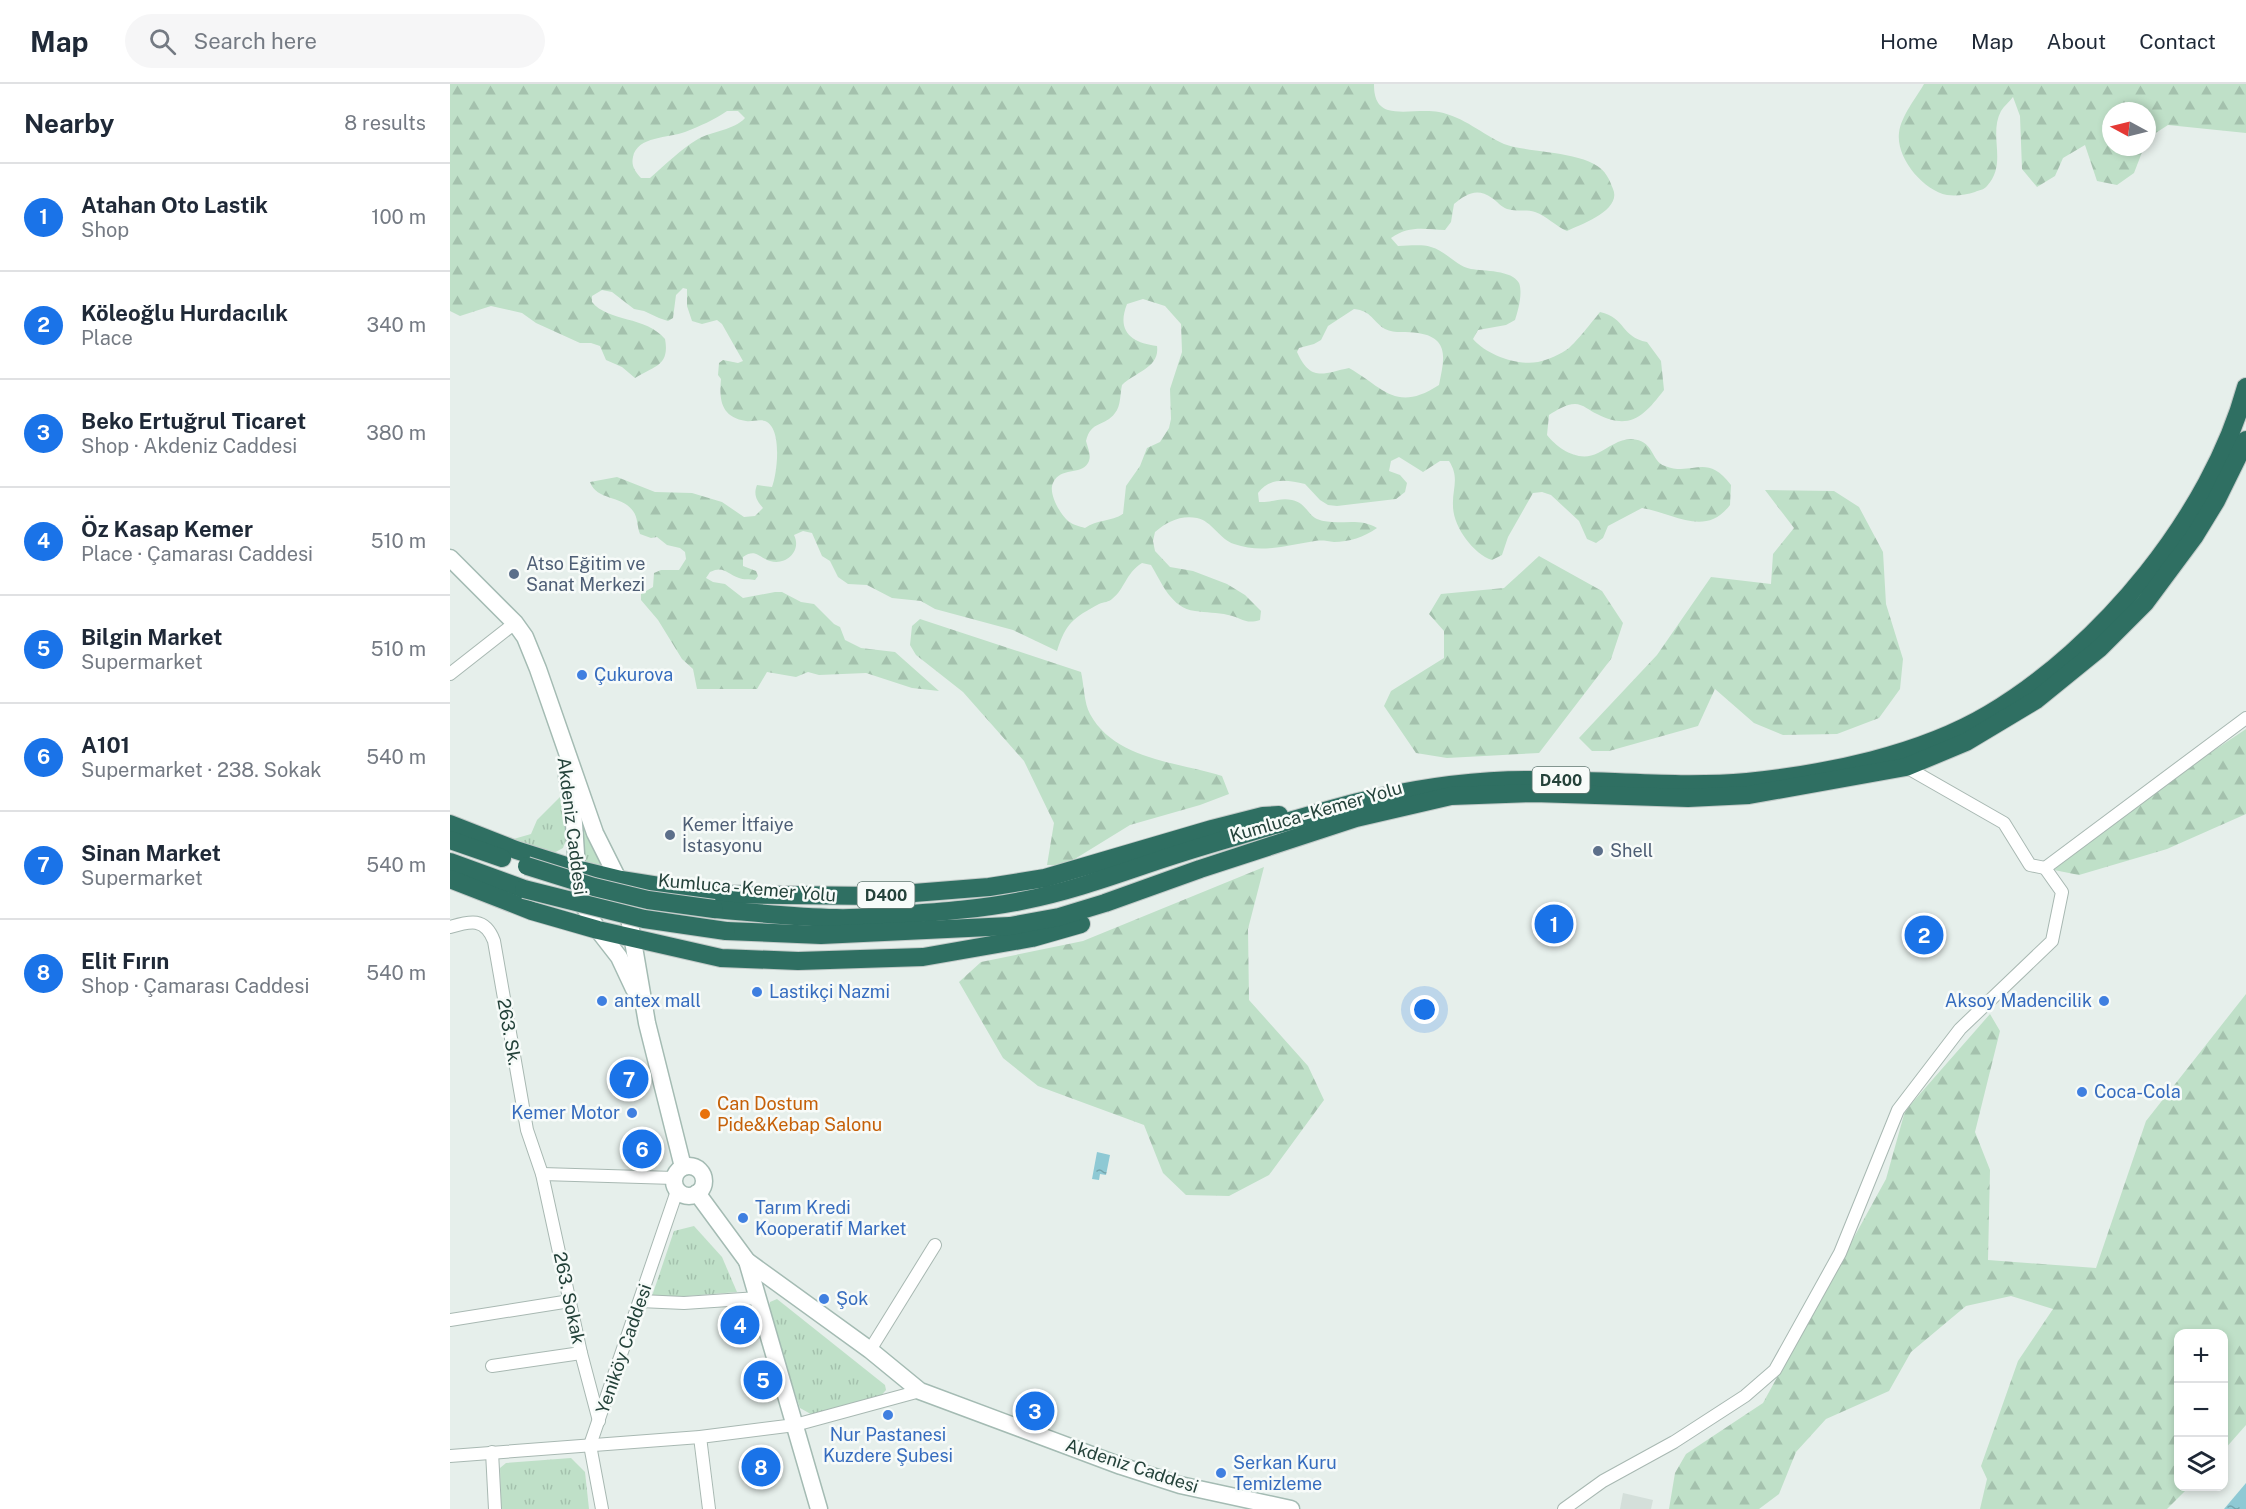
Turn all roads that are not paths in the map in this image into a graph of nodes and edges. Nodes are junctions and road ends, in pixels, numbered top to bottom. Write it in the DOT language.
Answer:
graph roads {
  1 [pos="2246,387"];
  2 [pos="2246,440"];
  3 [pos="450,558"];
  4 [pos="515,623"];
  5 [pos="450,674"];
  6 [pos="2246,718"];
  7 [pos="557,720"];
  8 [pos="1905,767"];
  9 [pos="1322,812"];
  10 [pos="450,824"];
  11 [pos="450,840"];
  12 [pos="1267,846"];
  13 [pos="450,862"];
  14 [pos="2045,868"];
  15 [pos="576,869"];
  16 [pos="450,879"];
  17 [pos="618,879"];
  18 [pos="450,927"];
  19 [pos="597,930"];
  20 [pos="633,939"];
  21 [pos="647,1023"];
  22 [pos="542,1174"];
  23 [pos="678,1179"];
  24 [pos="697,1193"];
  25 [pos="935,1245"];
  26 [pos="747,1261"];
  27 [pos="758,1299"];
  28 [pos="570,1301"];
  29 [pos="640,1301"];
  30 [pos="450,1320"];
  31 [pos="870,1350"];
  32 [pos="581,1353"];
  33 [pos="492,1366"];
  34 [pos="920,1391"];
  35 [pos="599,1421"];
  36 [pos="795,1425"];
  37 [pos="700,1437"];
  38 [pos="590,1445"];
  39 [pos="492,1452"];
  40 [pos="450,1456"];
  41 [pos="495,1509"];
  42 [pos="602,1509"];
  43 [pos="710,1509"];
  44 [pos="819,1509"];
  45 [pos="1291,1509"];
  46 [pos="1564,1509"];
  1 -- 9 [label="highway, Kumluca - Kemer Yolu / D400"];
  2 -- 8 [label="highway, Kumluca - Kemer Yolu / D400"];
  3 -- 4 [label="street, Akdeniz Caddesi"];
  4 -- 5 [label="street"];
  4 -- 7 [label="street, Akdeniz Caddesi"];
  6 -- 14 [label="street"];
  7 -- 15 [label="street, Akdeniz Caddesi"];
  7 -- 17 [label="street, Akdeniz Caddesi"];
  8 -- 12 [label="highway, Kumluca - Kemer Yolu / D400"];
  8 -- 14 [label="street"];
  9 -- 11 [label="highway, Kumluca - Kemer Yolu / D400, bridge"];
  9 -- 17 [label="highway, Kumluca - Kemer Yolu / D400"];
  10 -- 15 [label="highway, Kumluca - Kemer Yolu / D400"];
  12 -- 13 [label="highway, Kumluca - Kemer Yolu / D400, bridge"];
  12 -- 20 [label="highway"];
  14 -- 46 [label="street"];
  15 -- 17 [label="highway, Kumluca - Kemer Yolu / D400"];
  15 -- 19 [label="street, Akdeniz Caddesi"];
  16 -- 19 [label="highway"];
  17 -- 20 [label="street, Akdeniz Caddesi"];
  18 -- 22 [label="street, 263. Sk."];
  19 -- 20 [label="highway"];
  19 -- 21 [label="street, Akdeniz Caddesi"];
  20 -- 21 [label="street, Akdeniz Caddesi"];
  21 -- 23 [label="street, Akdeniz Caddesi"];
  22 -- 23 [label="street"];
  22 -- 28 [label="street, 263. Sokak"];
  23 -- 24 [label="street"];
  23 -- 24 [label="street"];
  23 -- 29 [label="street, Yeniköy Caddesi"];
  24 -- 26 [label="street, Akdeniz Caddesi"];
  25 -- 31 [label="street"];
  26 -- 27 [label="street"];
  26 -- 31 [label="street, Akdeniz Caddesi"];
  27 -- 29 [label="street"];
  27 -- 36 [label="street"];
  28 -- 30 [label="street"];
  28 -- 32 [label="street, 263. Sokak"];
  29 -- 35 [label="street, Yeniköy Caddesi"];
  31 -- 34 [label="street, Akdeniz Caddesi"];
  32 -- 33 [label="street"];
  32 -- 35 [label="street, 263. Sokak"];
  34 -- 36 [label="street"];
  34 -- 45 [label="street, Akdeniz Caddesi"];
  35 -- 38 [label="street, Yeniköy Caddesi"];
  36 -- 37 [label="street"];
  36 -- 44 [label="street"];
  37 -- 38 [label="street"];
  37 -- 43 [label="street"];
  38 -- 39 [label="street"];
  38 -- 42 [label="street"];
  39 -- 40 [label="street"];
  39 -- 41 [label="street"];
}
